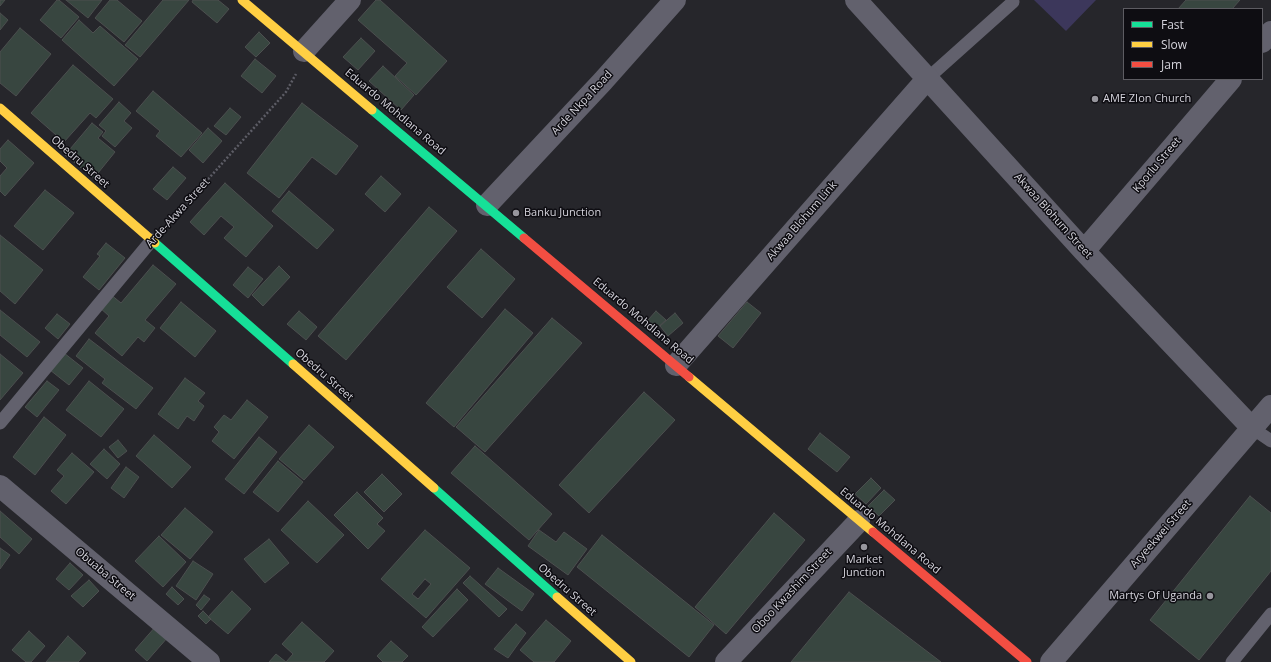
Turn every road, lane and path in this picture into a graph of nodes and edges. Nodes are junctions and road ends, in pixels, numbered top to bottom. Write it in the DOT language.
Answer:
graph roads {
  1 [pos="242,0"];
  2 [pos="350,0"];
  3 [pos="676,0"];
  4 [pos="856,0"];
  5 [pos="1013,2"];
  6 [pos="1271,32"];
  7 [pos="1263,41"];
  8 [pos="304,52"];
  9 [pos="928,78"];
  10 [pos="1229,80"];
  11 [pos="0,108"];
  12 [pos="487,205"];
  13 [pos="152,240"];
  14 [pos="1084,251"];
  15 [pos="676,365"];
  16 [pos="1271,406"];
  17 [pos="0,423"];
  18 [pos="1252,428"];
  19 [pos="1271,441"];
  20 [pos="0,486"];
  21 [pos="859,521"];
  22 [pos="1271,614"];
  23 [pos="209,662"];
  24 [pos="631,662"];
  25 [pos="726,662"];
  26 [pos="1027,662"];
  27 [pos="1051,662"];
  28 [pos="1232,662"];
  1 -- 8 [label="main road, Eduardo Mohdlana Road"];
  2 -- 8 [label="street"];
  3 -- 12 [label="street, Arde Nkpa Road"];
  4 -- 9 [label="street, Akwaa Blohum Street"];
  5 -- 9 [label="lane"];
  6 -- 7 [label="street"];
  8 -- 12 [label="main road, Eduardo Mohdlana Road"];
  8 -- 13 [label="path, Arde-Akwa Street"];
  9 -- 14 [label="street, Akwaa Blohum Street"];
  9 -- 15 [label="street, Akwaa Blohum Link"];
  10 -- 14 [label="street, Kporlu Street"];
  11 -- 13 [label="main road, Obedru Street"];
  12 -- 15 [label="main road, Eduardo Mohdlana Road"];
  13 -- 17 [label="lane, Arde-Akwa Street"];
  13 -- 24 [label="main road, Obedru Street"];
  14 -- 18 [label="street, Akwaa Blohum Street"];
  15 -- 21 [label="main road, Eduardo Mohdlana Road"];
  16 -- 18 [label="street, Aryeekwei Street"];
  18 -- 19 [label="lane"];
  18 -- 27 [label="street, Aryeekwei Street"];
  20 -- 23 [label="street, Obuaba Street"];
  21 -- 25 [label="street, Oboo Kwashim Street"];
  21 -- 26 [label="main road, Eduardo Mohdlana Road"];
  22 -- 28 [label="lane"];
}
